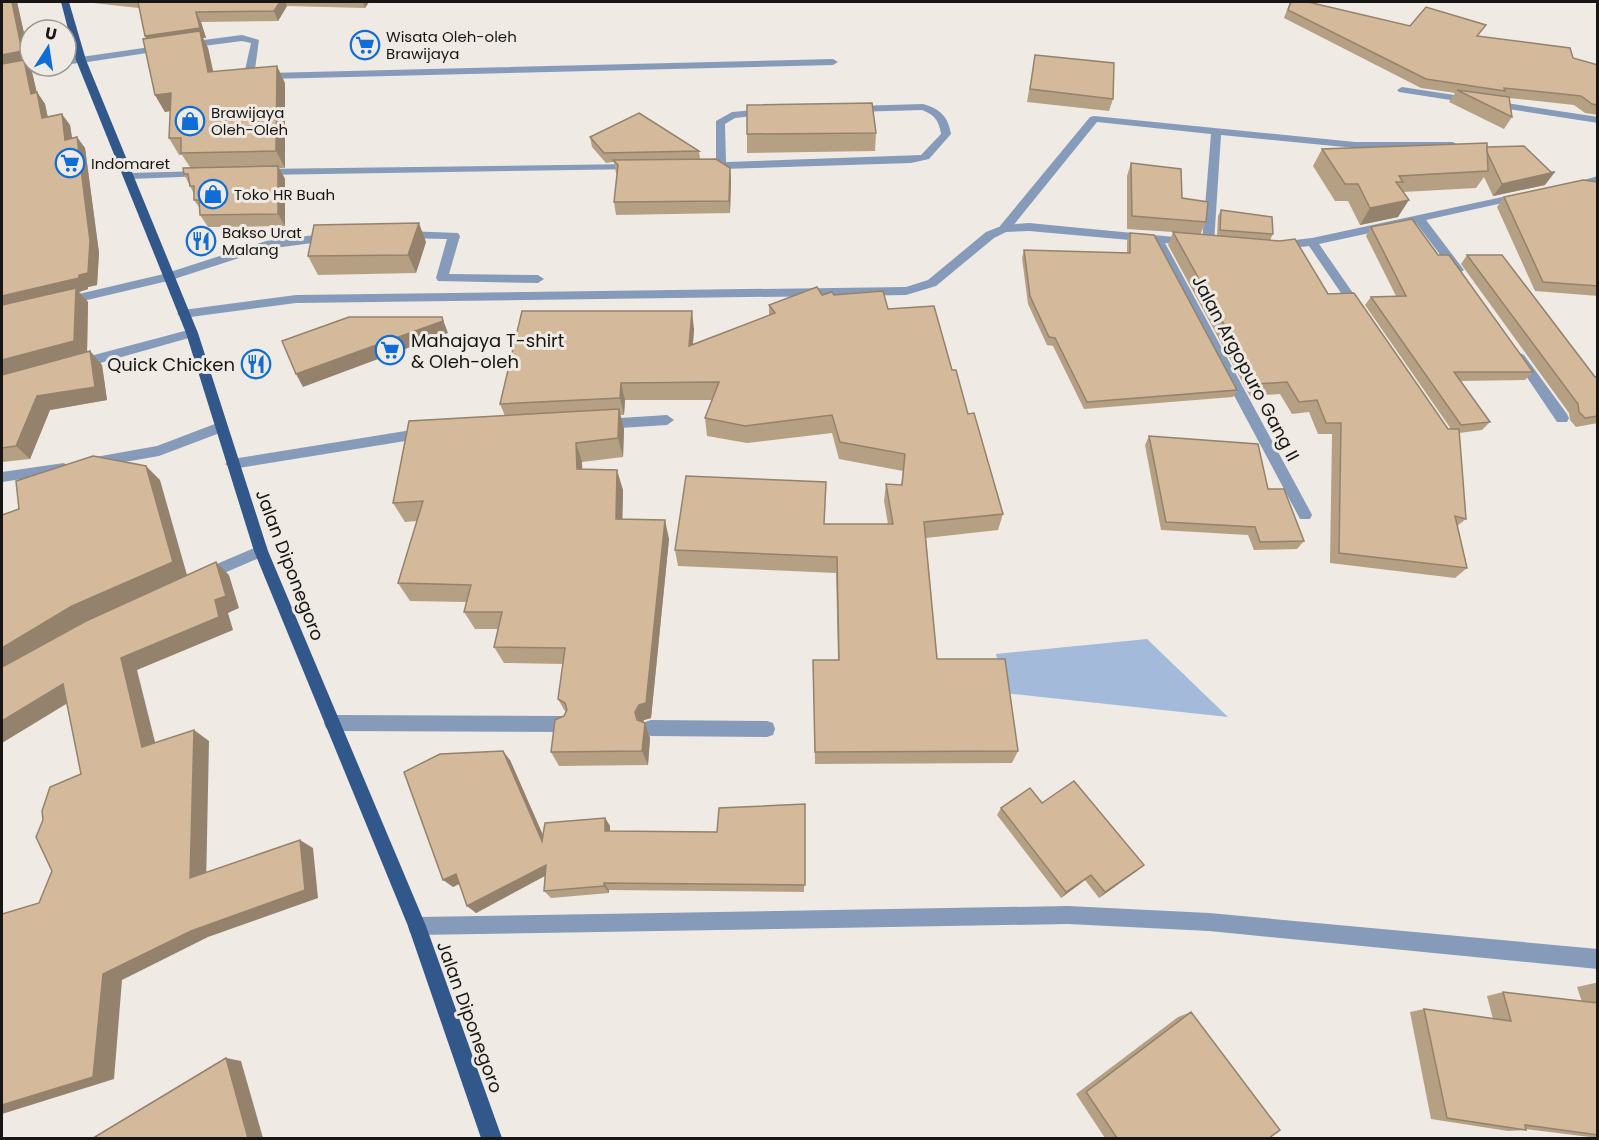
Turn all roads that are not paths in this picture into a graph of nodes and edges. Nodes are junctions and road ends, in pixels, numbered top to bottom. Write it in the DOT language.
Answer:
graph roads {
  1 [pos="65,2"];
  2 [pos="67,18"];
  3 [pos="78,60"];
  4 [pos="833,62"];
  5 [pos="18,70"];
  6 [pos="78,71"];
  7 [pos="2,73"];
  8 [pos="1402,90"];
  9 [pos="844,110"];
  10 [pos="776,112"];
  11 [pos="1598,120"];
  12 [pos="1216,133"];
  13 [pos="1456,145"];
  14 [pos="698,166"];
  15 [pos="721,166"];
  16 [pos="650,167"];
  17 [pos="214,173"];
  18 [pos="248,173"];
  19 [pos="130,176"];
  20 [pos="1598,179"];
  21 [pos="1564,186"];
  22 [pos="1530,194"];
  23 [pos="1418,218"];
  24 [pos="1004,229"];
  25 [pos="389,236"];
  26 [pos="342,237"];
  27 [pos="1156,238"];
  28 [pos="1312,242"];
  29 [pos="1262,247"];
  30 [pos="168,277"];
  31 [pos="538,279"];
  32 [pos="1468,284"];
  33 [pos="57,303"];
  34 [pos="183,314"];
  35 [pos="1365,319"];
  36 [pos="192,333"];
  37 [pos="1515,351"];
  38 [pos="69,367"];
  39 [pos="1562,418"];
  40 [pos="667,420"];
  41 [pos="585,424"];
  42 [pos="220,427"];
  43 [pos="433,432"];
  44 [pos="232,464"];
  45 [pos="2,477"];
  46 [pos="1305,514"];
  47 [pos="261,551"];
  48 [pos="185,584"];
  49 [pos="332,723"];
  50 [pos="565,724"];
  51 [pos="651,728"];
  52 [pos="767,729"];
  53 [pos="417,926"];
  54 [pos="1598,959"];
  55 [pos="492,1138"];
  1 -- 2 [label="main road, Jalan Diponegoro"];
  3 -- 4 [label="street"];
  5 -- 7 [label="street"];
  6 -- 19 [label="main road, Jalan Diponegoro"];
  8 -- 11 [label="street"];
  9 -- 15 [label="street"];
  10 -- 15 [label="street"];
  12 -- 13 [label="street"];
  12 -- 24 [label="street"];
  12 -- 27 [label="street"];
  14 -- 15 [label="street"];
  16 -- 18 [label="street"];
  17 -- 19 [label="street"];
  19 -- 30 [label="main road, Jalan Diponegoro"];
  20 -- 21 [label="street"];
  22 -- 23 [label="street"];
  23 -- 28 [label="street"];
  23 -- 32 [label="street"];
  24 -- 27 [label="street"];
  24 -- 34 [label="street"];
  25 -- 31 [label="street"];
  26 -- 30 [label="street"];
  27 -- 46 [label="street, Jalan Argopuro Gang II"];
  28 -- 29 [label="street"];
  28 -- 35 [label="street"];
  30 -- 33 [label="street"];
  30 -- 34 [label="main road, Jalan Diponegoro"];
  34 -- 36 [label="main road, Jalan Diponegoro"];
  36 -- 38 [label="street"];
  36 -- 42 [label="main road, Jalan Diponegoro"];
  37 -- 39 [label="street"];
  40 -- 41 [label="street"];
  42 -- 44 [label="main road, Jalan Diponegoro"];
  42 -- 45 [label="street"];
  43 -- 44 [label="street"];
  44 -- 47 [label="main road, Jalan Diponegoro"];
  47 -- 48 [label="street"];
  47 -- 49 [label="main road, Jalan Diponegoro"];
  49 -- 50 [label="street"];
  49 -- 53 [label="main road, Jalan Diponegoro"];
  51 -- 52 [label="street"];
  53 -- 54 [label="street"];
  53 -- 55 [label="main road, Jalan Diponegoro"];
}
